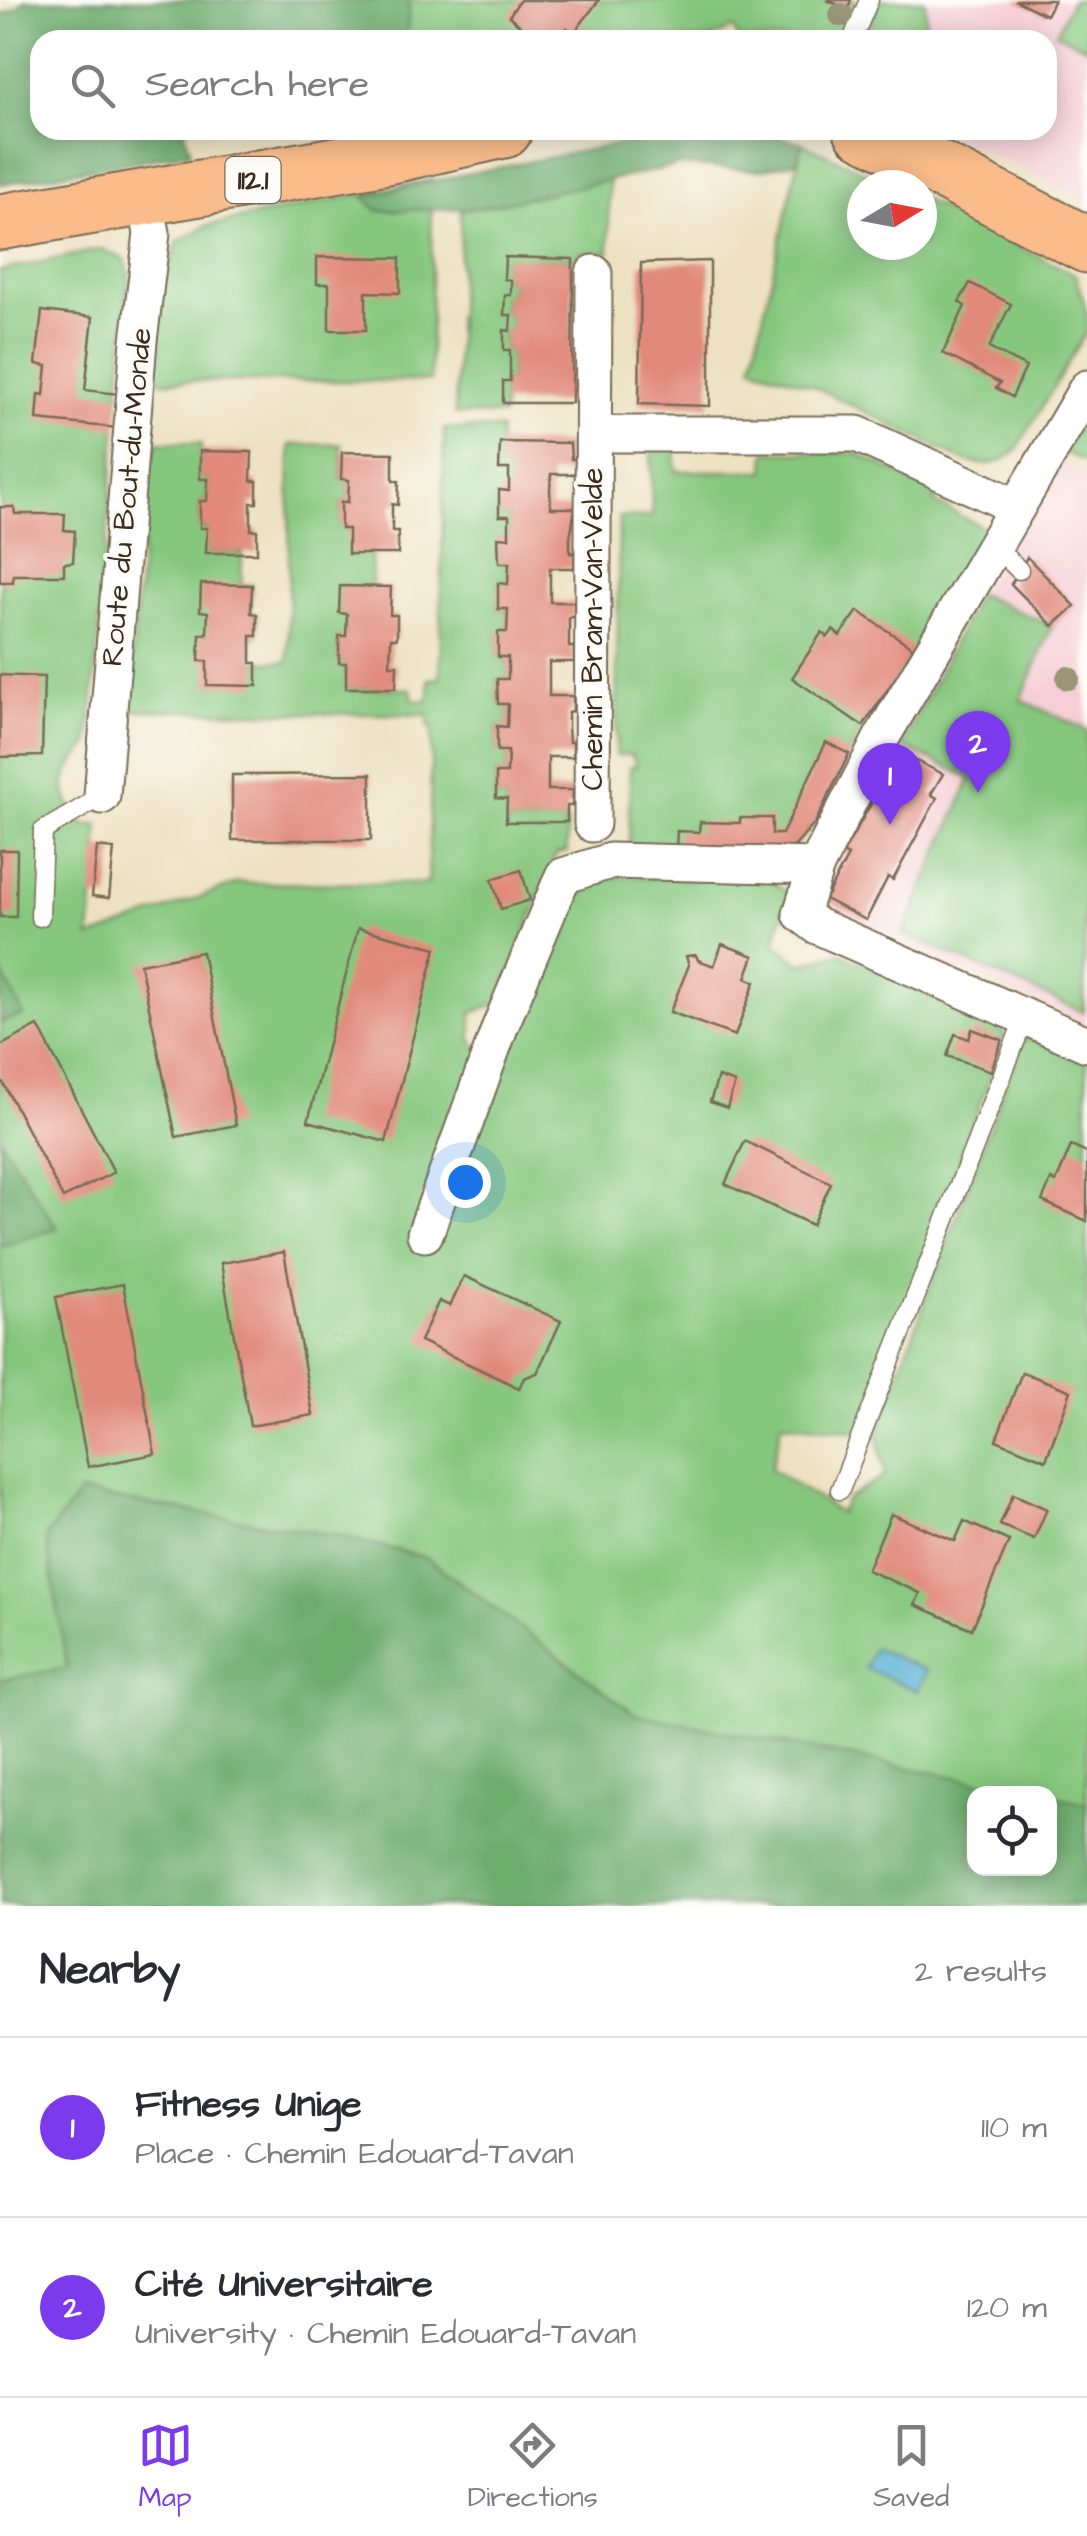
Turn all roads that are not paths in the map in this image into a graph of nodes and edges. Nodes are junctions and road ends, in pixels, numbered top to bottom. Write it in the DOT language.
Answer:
graph roads {
  1 [pos="869,0"];
  2 [pos="856,30"];
  3 [pos="459,140"];
  4 [pos="882,140"];
  5 [pos="145,198"];
  6 [pos="0,222"];
  7 [pos="1087,245"];
  8 [pos="594,274"];
  9 [pos="1087,388"];
  10 [pos="594,434"];
  11 [pos="1017,507"];
  12 [pos="102,796"];
  13 [pos="592,824"];
  14 [pos="816,866"];
  15 [pos="40,917"];
  16 [pos="1025,1017"];
  17 [pos="1087,1044"];
  18 [pos="425,1234"];
  19 [pos="840,1490"];
  1 -- 2 [label="lane"];
  3 -- 5 [label="main road, 112.1"];
  4 -- 7 [label="main road"];
  5 -- 6 [label="main road, 112.1"];
  5 -- 12 [label="street, Route du Bout-du-Monde"];
  8 -- 10 [label="street, Chemin Bram-Van-Velde"];
  9 -- 11 [label="street"];
  10 -- 11 [label="street, Chemin Bram-Van-Velde"];
  10 -- 13 [label="street, Chemin Bram-Van-Velde"];
  11 -- 14 [label="street"];
  12 -- 15 [label="lane"];
  14 -- 16 [label="street"];
  14 -- 18 [label="street"];
  16 -- 17 [label="street"];
  16 -- 19 [label="lane"];
}
